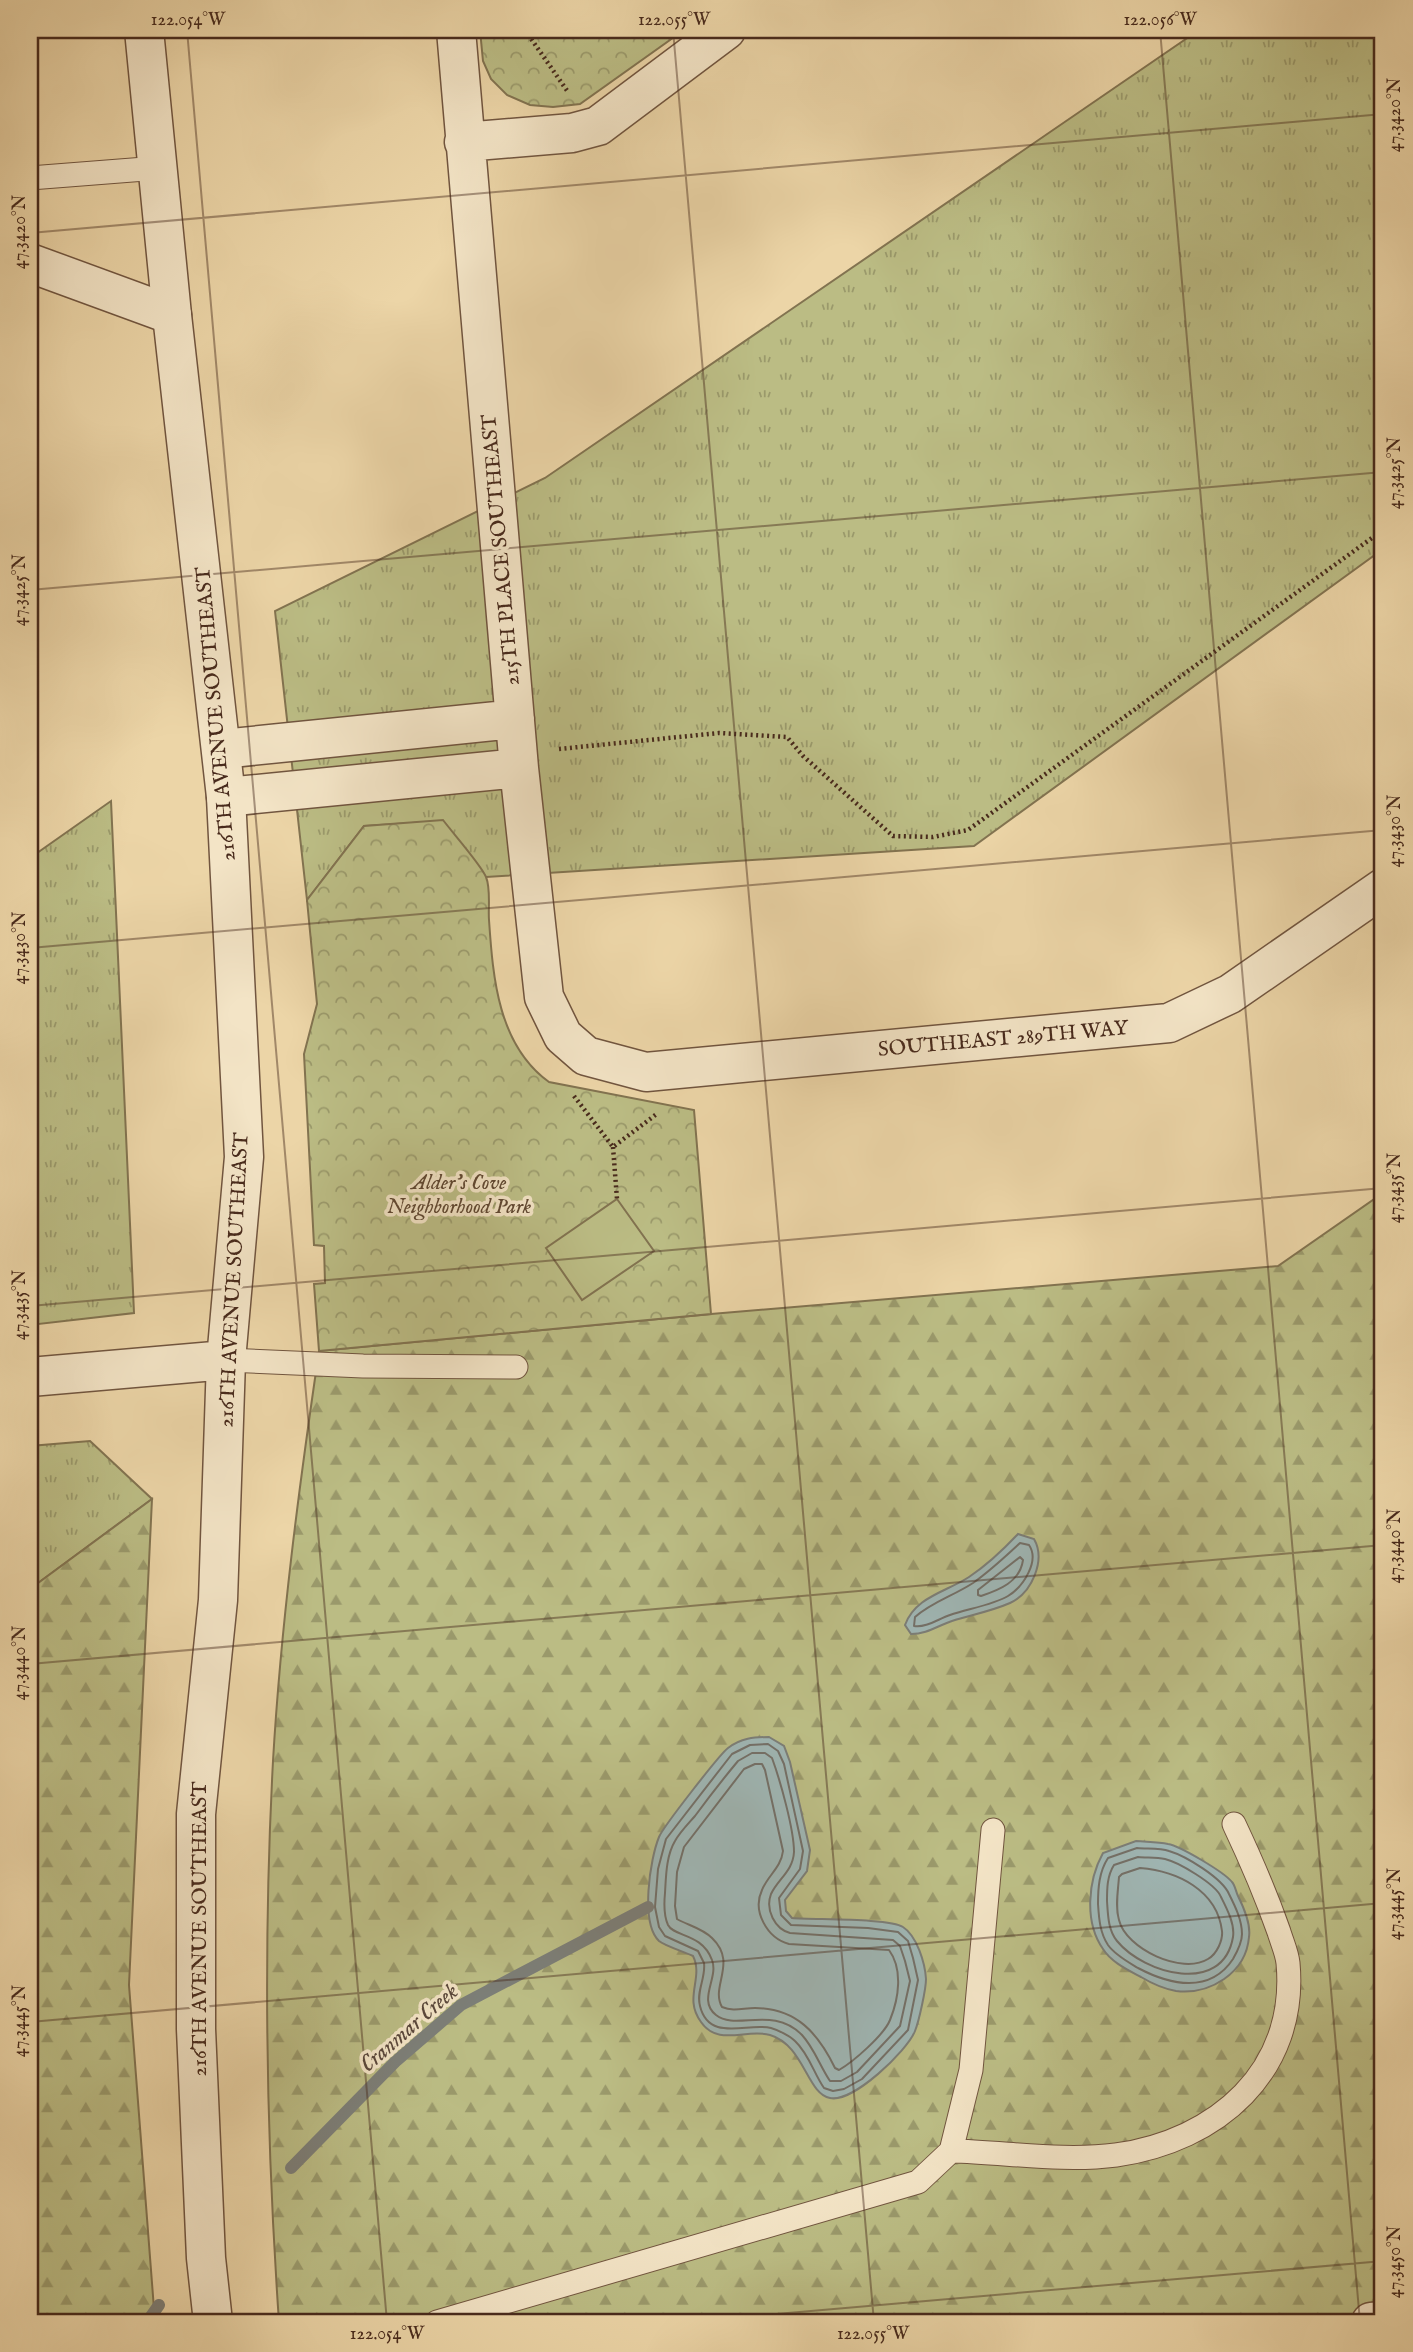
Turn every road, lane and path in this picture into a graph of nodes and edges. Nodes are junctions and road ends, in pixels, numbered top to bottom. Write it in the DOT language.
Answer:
graph roads {
  1 [pos="144,30"];
  2 [pos="456,30"];
  3 [pos="525,30"];
  4 [pos="726,30"];
  5 [pos="592,128"];
  6 [pos="464,142"];
  7 [pos="158,169"];
  8 [pos="30,178"];
  9 [pos="30,263"];
  10 [pos="172,315"];
  11 [pos="1383,530"];
  12 [pos="517,747"];
  13 [pos="222,749"];
  14 [pos="226,797"];
  15 [pos="1383,888"];
  16 [pos="586,1056"];
  17 [pos="613,1147"];
  18 [pos="617,1199"];
  19 [pos="226,1360"];
  20 [pos="516,1367"];
  21 [pos="30,1377"];
  22 [pos="1234,1824"];
  23 [pos="993,1830"];
  24 [pos="951,2151"];
  25 [pos="1383,2320"];
  26 [pos="213,2322"];
  27 [pos="437,2322"];
  28 [pos="1371,2322"];
  1 -- 7 [label="street, 216TH AVENUE SOUTHEAST"];
  2 -- 6 [label="street, 215TH PLACE SOUTHEAST"];
  3 -- 5 [label="path"];
  4 -- 5 [label="street"];
  5 -- 6 [label="street"];
  6 -- 12 [label="street, 215TH PLACE SOUTHEAST"];
  7 -- 8 [label="lane"];
  7 -- 10 [label="street, 216TH AVENUE SOUTHEAST"];
  9 -- 10 [label="street"];
  10 -- 13 [label="street, 216TH AVENUE SOUTHEAST"];
  11 -- 12 [label="path"];
  12 -- 13 [label="street"];
  12 -- 14 [label="street"];
  12 -- 16 [label="street, 215TH PLACE SOUTHEAST"];
  13 -- 14 [label="street, 216TH AVENUE SOUTHEAST"];
  14 -- 19 [label="street, 216TH AVENUE SOUTHEAST"];
  15 -- 16 [label="street, SOUTHEAST 289TH WAY"];
  17 -- 18 [label="path"];
  19 -- 20 [label="lane"];
  19 -- 21 [label="street"];
  19 -- 26 [label="street, 216TH AVENUE SOUTHEAST"];
  22 -- 24 [label="lane"];
  23 -- 24 [label="lane"];
  24 -- 27 [label="lane"];
  25 -- 28 [label="street"];
}
